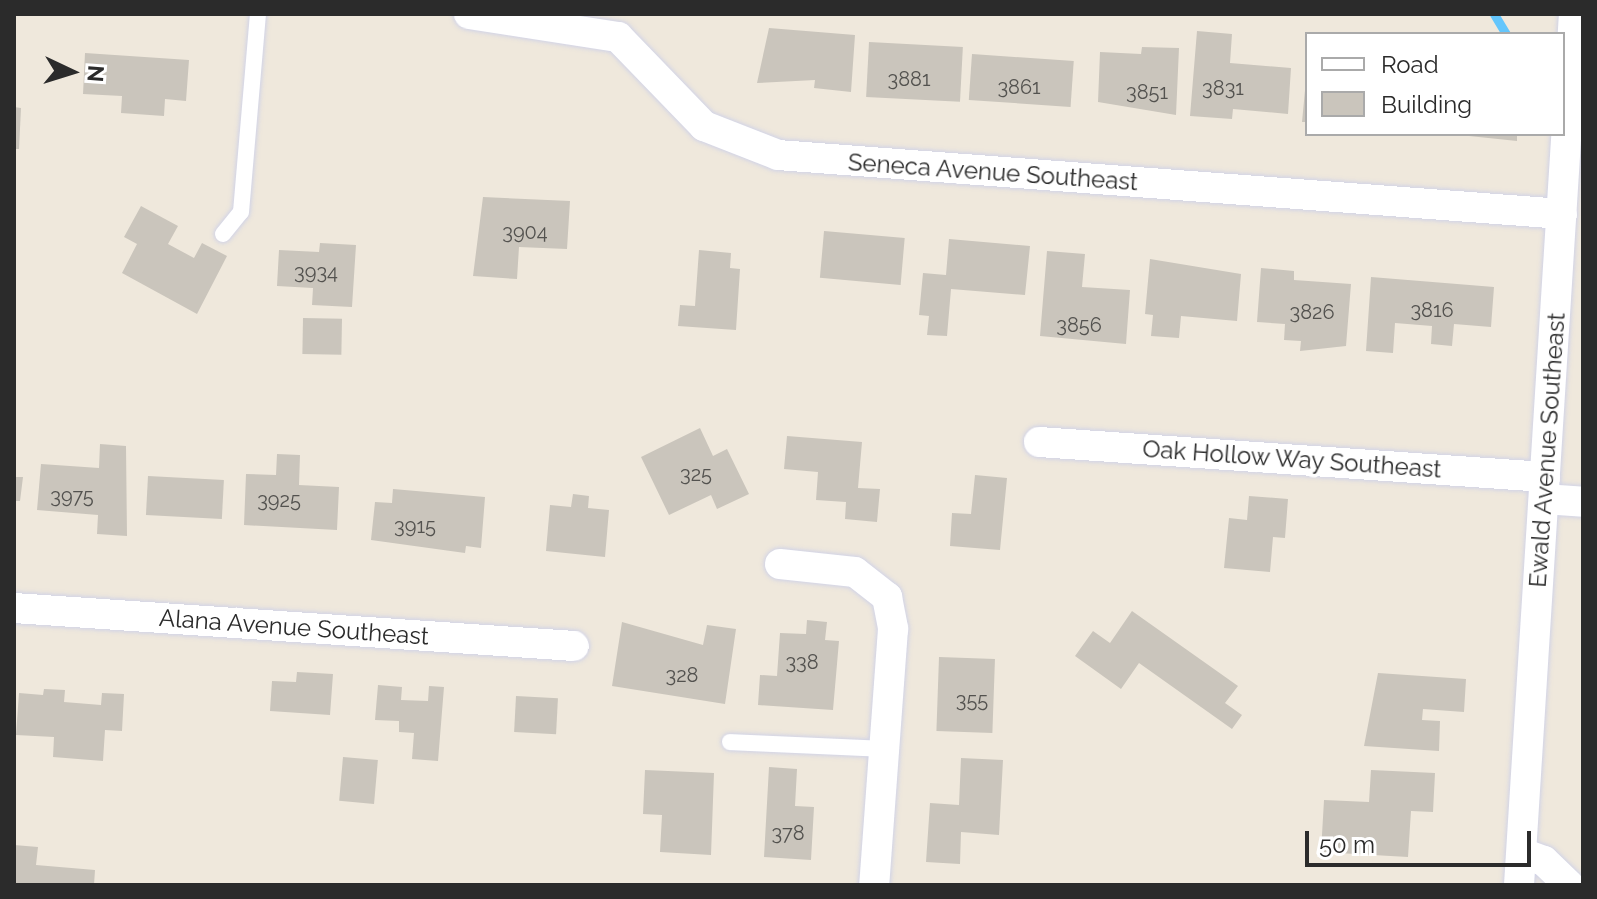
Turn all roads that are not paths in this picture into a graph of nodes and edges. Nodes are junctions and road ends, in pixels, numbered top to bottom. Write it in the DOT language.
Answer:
graph roads {
  1 [pos="258,14"];
  2 [pos="469,14"];
  3 [pos="1574,14"];
  4 [pos="1562,214"];
  5 [pos="223,234"];
  6 [pos="1039,442"];
  7 [pos="1544,488"];
  8 [pos="1583,502"];
  9 [pos="780,564"];
  10 [pos="14,608"];
  11 [pos="574,646"];
  12 [pos="730,742"];
  13 [pos="884,749"];
  14 [pos="1522,853"];
  15 [pos="874,885"];
  16 [pos="1519,885"];
  17 [pos="1569,885"];
  1 -- 5 [label="lane"];
  2 -- 4 [label="street, Seneca Avenue Southeast"];
  3 -- 4 [label="street, Ewald Avenue Southeast"];
  4 -- 7 [label="street, Ewald Avenue Southeast"];
  6 -- 7 [label="street, Oak Hollow Way Southeast"];
  7 -- 8 [label="street, Oak Hollow Way Southeast"];
  7 -- 14 [label="street, Ewald Avenue Southeast"];
  9 -- 13 [label="street"];
  10 -- 11 [label="street, Alana Avenue Southeast"];
  12 -- 13 [label="lane"];
  13 -- 15 [label="street"];
  14 -- 16 [label="street, Ewald Avenue Southeast"];
  14 -- 17 [label="street"];
}
